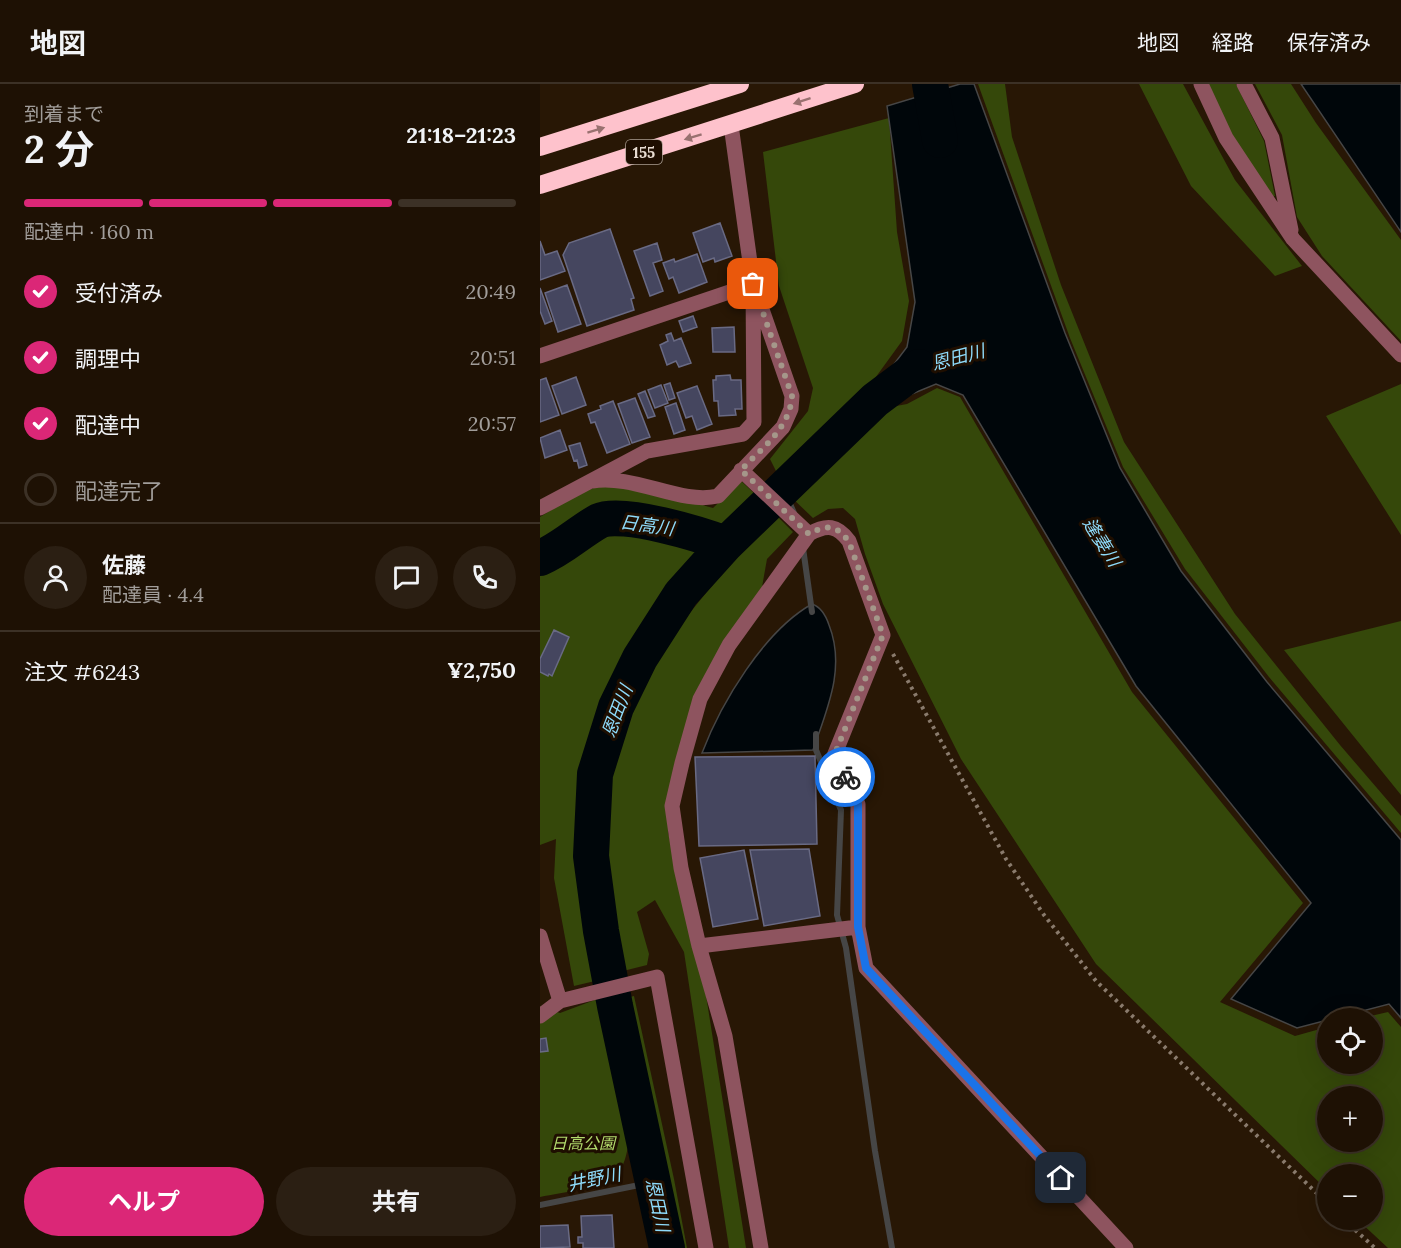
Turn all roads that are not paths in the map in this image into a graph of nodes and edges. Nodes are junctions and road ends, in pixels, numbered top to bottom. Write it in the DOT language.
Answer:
graph roads {
  1 [pos="740,84"];
  2 [pos="855,84"];
  3 [pos="1201,84"];
  4 [pos="1244,84"];
  5 [pos="740,122"];
  6 [pos="540,147"];
  7 [pos="540,185"];
  8 [pos="1293,238"];
  9 [pos="753,284"];
  10 [pos="540,356"];
  11 [pos="1401,356"];
  12 [pos="741,470"];
  13 [pos="588,481"];
  14 [pos="540,508"];
  15 [pos="809,534"];
  16 [pos="856,927"];
  17 [pos="540,936"];
  18 [pos="699,946"];
  19 [pos="560,1001"];
  20 [pos="540,1016"];
  21 [pos="706,1248"];
  22 [pos="761,1248"];
  23 [pos="1126,1248"];
  6 -- 1 [label="highway, 155, one-way"];
  2 -- 5 [label="highway, 155, one-way"];
  3 -- 8 [label="street"];
  4 -- 8 [label="street"];
  5 -- 7 [label="highway, 155, one-way"];
  5 -- 9 [label="street"];
  8 -- 11 [label="street"];
  9 -- 10 [label="street"];
  9 -- 12 [label="street"];
  9 -- 13 [label="street"];
  12 -- 13 [label="street"];
  12 -- 15 [label="street"];
  13 -- 14 [label="street"];
  15 -- 16 [label="street"];
  15 -- 18 [label="street"];
  16 -- 18 [label="street"];
  16 -- 23 [label="street"];
  17 -- 19 [label="street"];
  18 -- 22 [label="street"];
  19 -- 20 [label="street"];
  19 -- 21 [label="street"];
}
